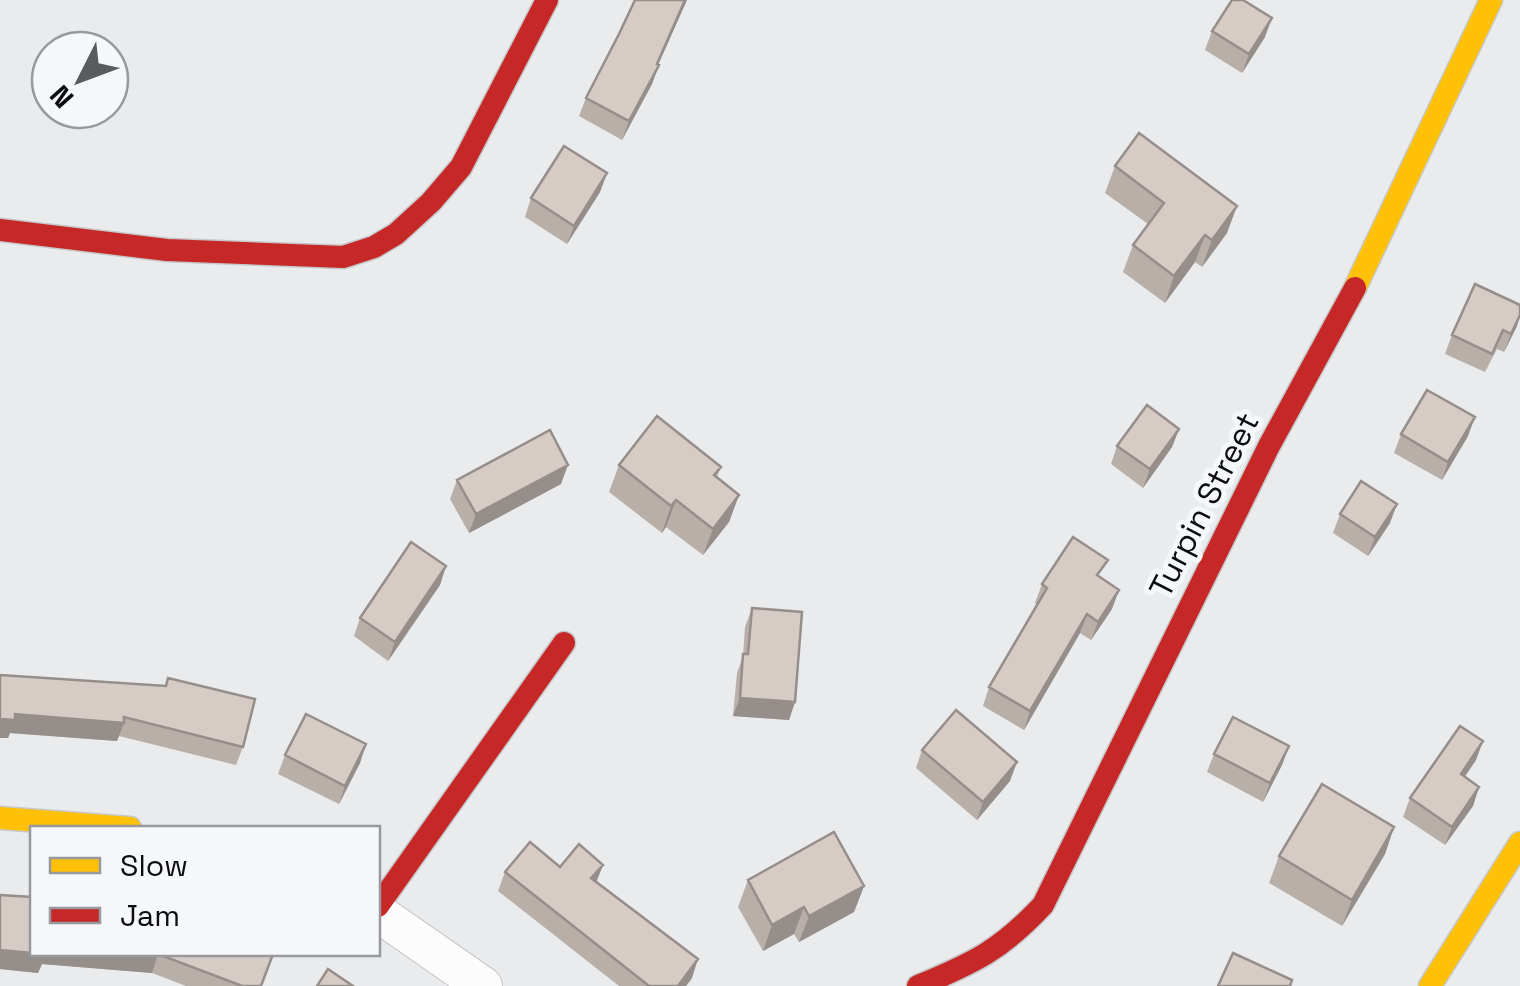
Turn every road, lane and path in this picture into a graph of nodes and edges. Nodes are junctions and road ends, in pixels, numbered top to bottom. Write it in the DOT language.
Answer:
graph roads {
  1 [pos="547,0"];
  2 [pos="1490,0"];
  3 [pos="0,230"];
  4 [pos="564,643"];
  5 [pos="0,818"];
  6 [pos="104,826"];
  7 [pos="1519,847"];
  8 [pos="380,907"];
  9 [pos="380,911"];
  10 [pos="483,986"];
  11 [pos="918,986"];
  12 [pos="1430,986"];
  1 -- 3 [label="street"];
  2 -- 11 [label="street, Turpin Street"];
  4 -- 8 [label="street"];
  5 -- 6 [label="street"];
  7 -- 12 [label="street"];
  9 -- 10 [label="street"];
}
